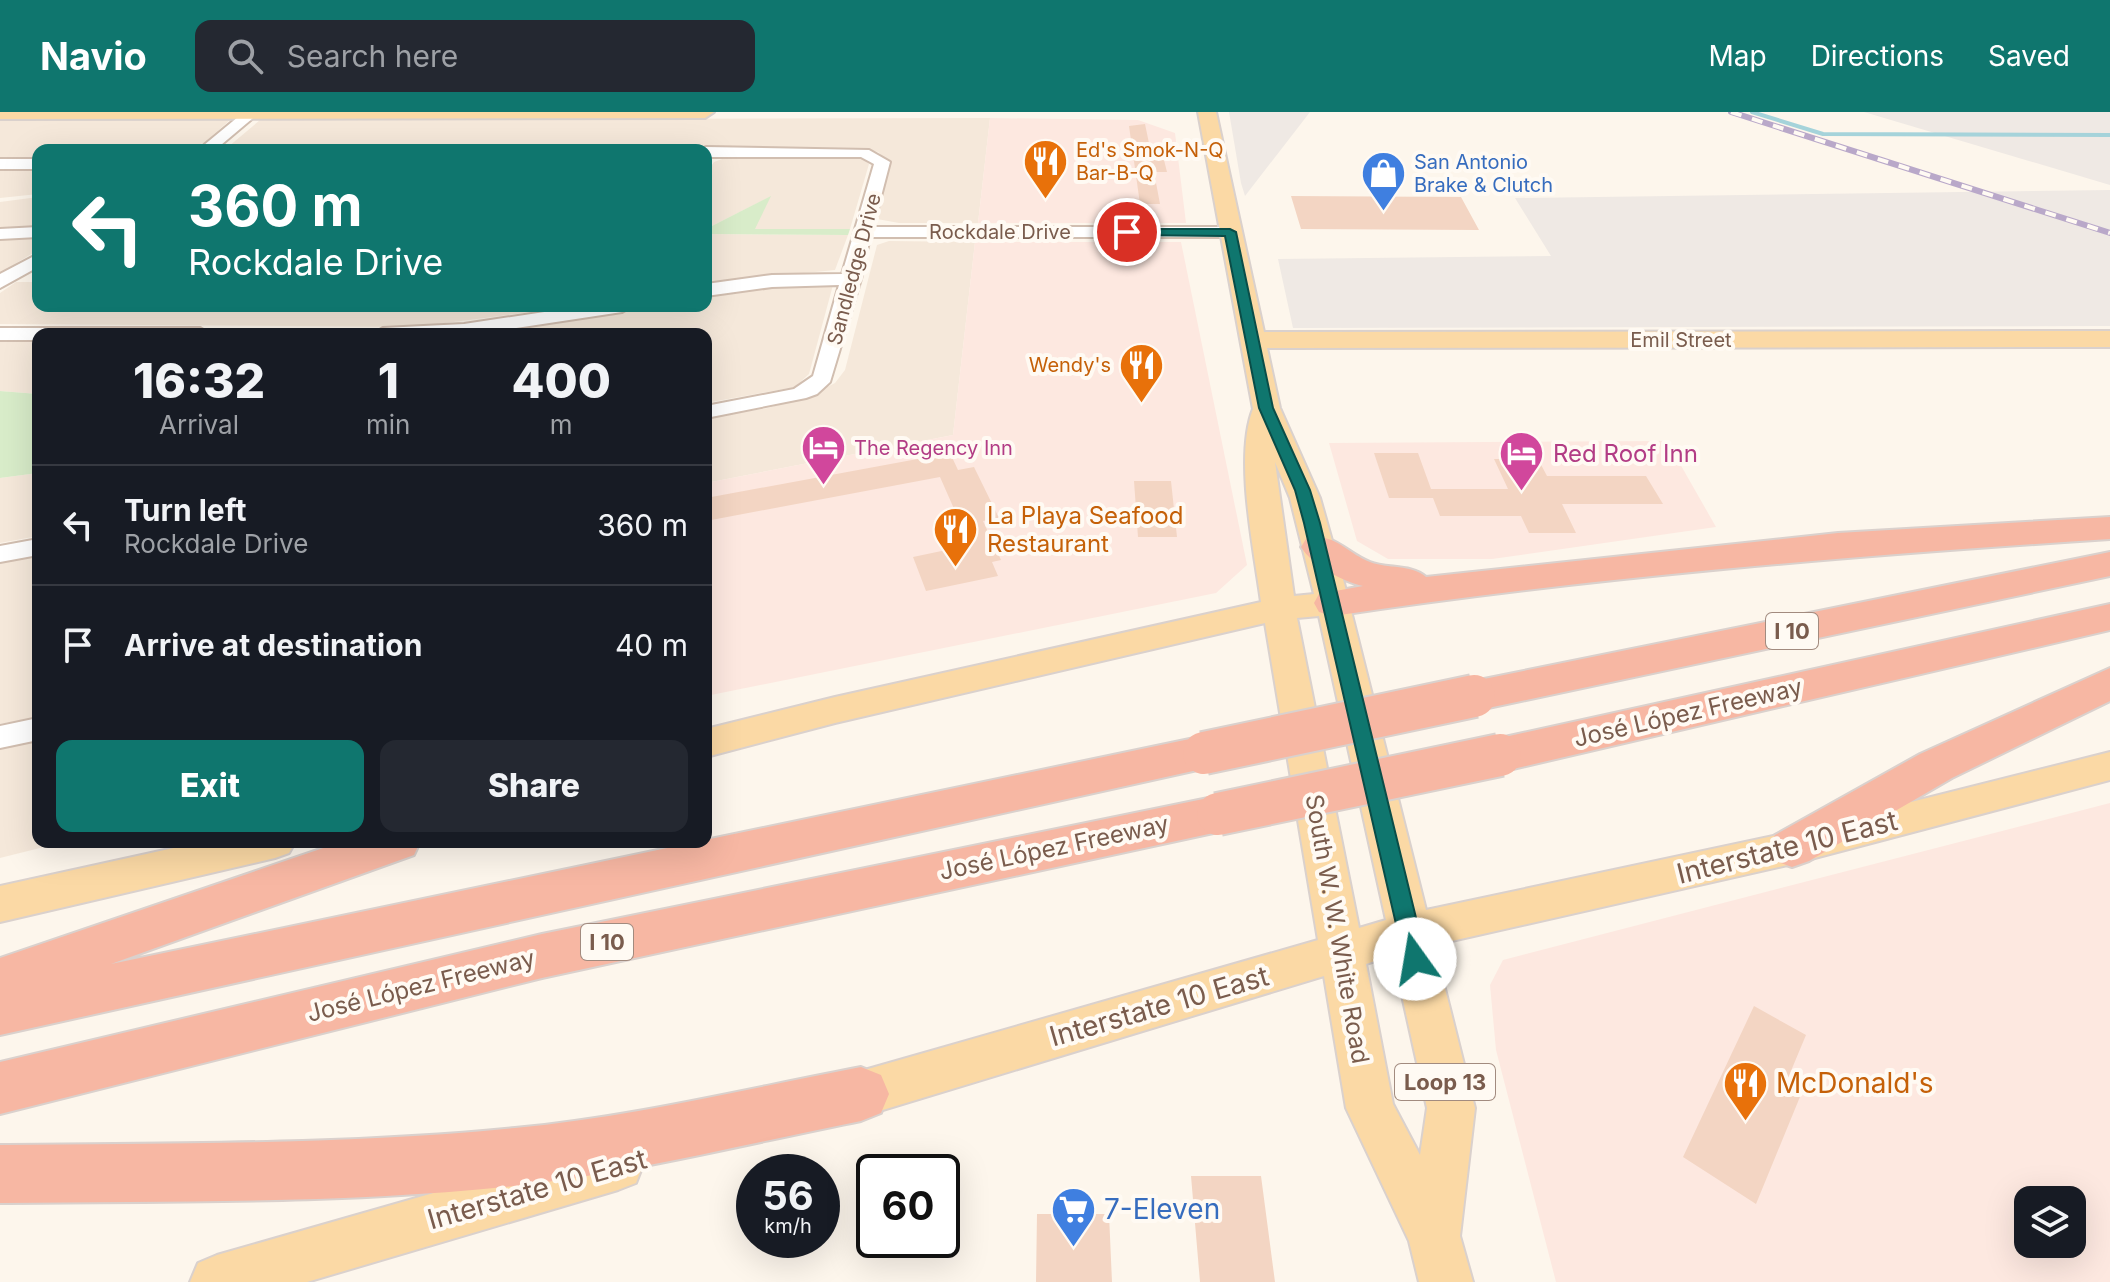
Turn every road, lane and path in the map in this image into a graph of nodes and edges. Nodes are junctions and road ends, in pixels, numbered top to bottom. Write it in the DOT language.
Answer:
graph roads {
  1 [pos="253,112"];
  2 [pos="705,112"];
  3 [pos="1207,112"];
  4 [pos="0,113"];
  5 [pos="213,144"];
  6 [pos="712,157"];
  7 [pos="0,164"];
  8 [pos="32,164"];
  9 [pos="32,232"];
  10 [pos="865,232"];
  11 [pos="1230,232"];
  12 [pos="0,234"];
  13 [pos="32,263"];
  14 [pos="852,279"];
  15 [pos="0,282"];
  16 [pos="712,289"];
  17 [pos="582,312"];
  18 [pos="477,328"];
  19 [pos="0,334"];
  20 [pos="32,334"];
  21 [pos="2110,339"];
  22 [pos="1252,340"];
  23 [pos="1266,408"];
  24 [pos="712,411"];
  25 [pos="2110,528"];
  26 [pos="1319,547"];
  27 [pos="32,548"];
  28 [pos="0,554"];
  29 [pos="2110,564"];
  30 [pos="1447,586"];
  31 [pos="1333,603"];
  32 [pos="1279,609"];
  33 [pos="2110,617"];
  34 [pos="2110,683"];
  35 [pos="32,730"];
  36 [pos="0,737"];
  37 [pos="712,741"];
  38 [pos="2110,766"];
  39 [pos="248,848"];
  40 [pos="380,848"];
  41 [pos="1792,848"];
  42 [pos="0,904"];
  43 [pos="1409,932"];
  44 [pos="1341,953"];
  45 [pos="0,981"];
  46 [pos="0,1011"];
  47 [pos="0,1088"];
  48 [pos="861,1094"];
  49 [pos="0,1174"];
  50 [pos="1440,1259"];
  51 [pos="217,1282"];
  1 -- 2 [label="main road"];
  1 -- 4 [label="main road"];
  1 -- 5 [label="street"];
  3 -- 11 [label="main road, Loop 13"];
  6 -- 10 [label="street, Sandledge Drive"];
  7 -- 8 [label="street"];
  9 -- 12 [label="street"];
  10 -- 11 [label="street, Rockdale Drive"];
  10 -- 14 [label="street, Sandledge Drive"];
  11 -- 22 [label="main road, Loop 13"];
  13 -- 15 [label="street"];
  14 -- 16 [label="street"];
  14 -- 24 [label="street, Sandledge Drive"];
  17 -- 18 [label="street"];
  19 -- 20 [label="street"];
  21 -- 22 [label="main road, Emil Street"];
  22 -- 23 [label="main road, Loop 13"];
  23 -- 26 [label="main road, Loop 13"];
  23 -- 32 [label="main road, Loop 13"];
  25 -- 30 [label="highway"];
  26 -- 30 [label="highway"];
  26 -- 31 [label="main road, Loop 13"];
  27 -- 28 [label="street"];
  29 -- 46 [label="highway, I 10, bridge"];
  30 -- 31 [label="highway"];
  31 -- 32 [label="main road"];
  31 -- 43 [label="main road, Loop 13"];
  32 -- 37 [label="main road"];
  32 -- 44 [label="main road, South W. W. White Road / Loop 13"];
  33 -- 47 [label="highway, José López Freeway / I 10, bridge"];
  34 -- 41 [label="highway"];
  35 -- 36 [label="street"];
  38 -- 41 [label="main road, Interstate 10 East"];
  39 -- 42 [label="main road"];
  40 -- 45 [label="highway"];
  41 -- 43 [label="main road, Interstate 10 East"];
  43 -- 44 [label="main road, Interstate 10 East"];
  43 -- 50 [label="main road, South W. W. White Road / Loop 13"];
  44 -- 48 [label="main road, Interstate 10 East"];
  44 -- 50 [label="main road, South W. W. White Road / Loop 13"];
  48 -- 49 [label="highway"];
  48 -- 51 [label="main road, Interstate 10 East"];
}
